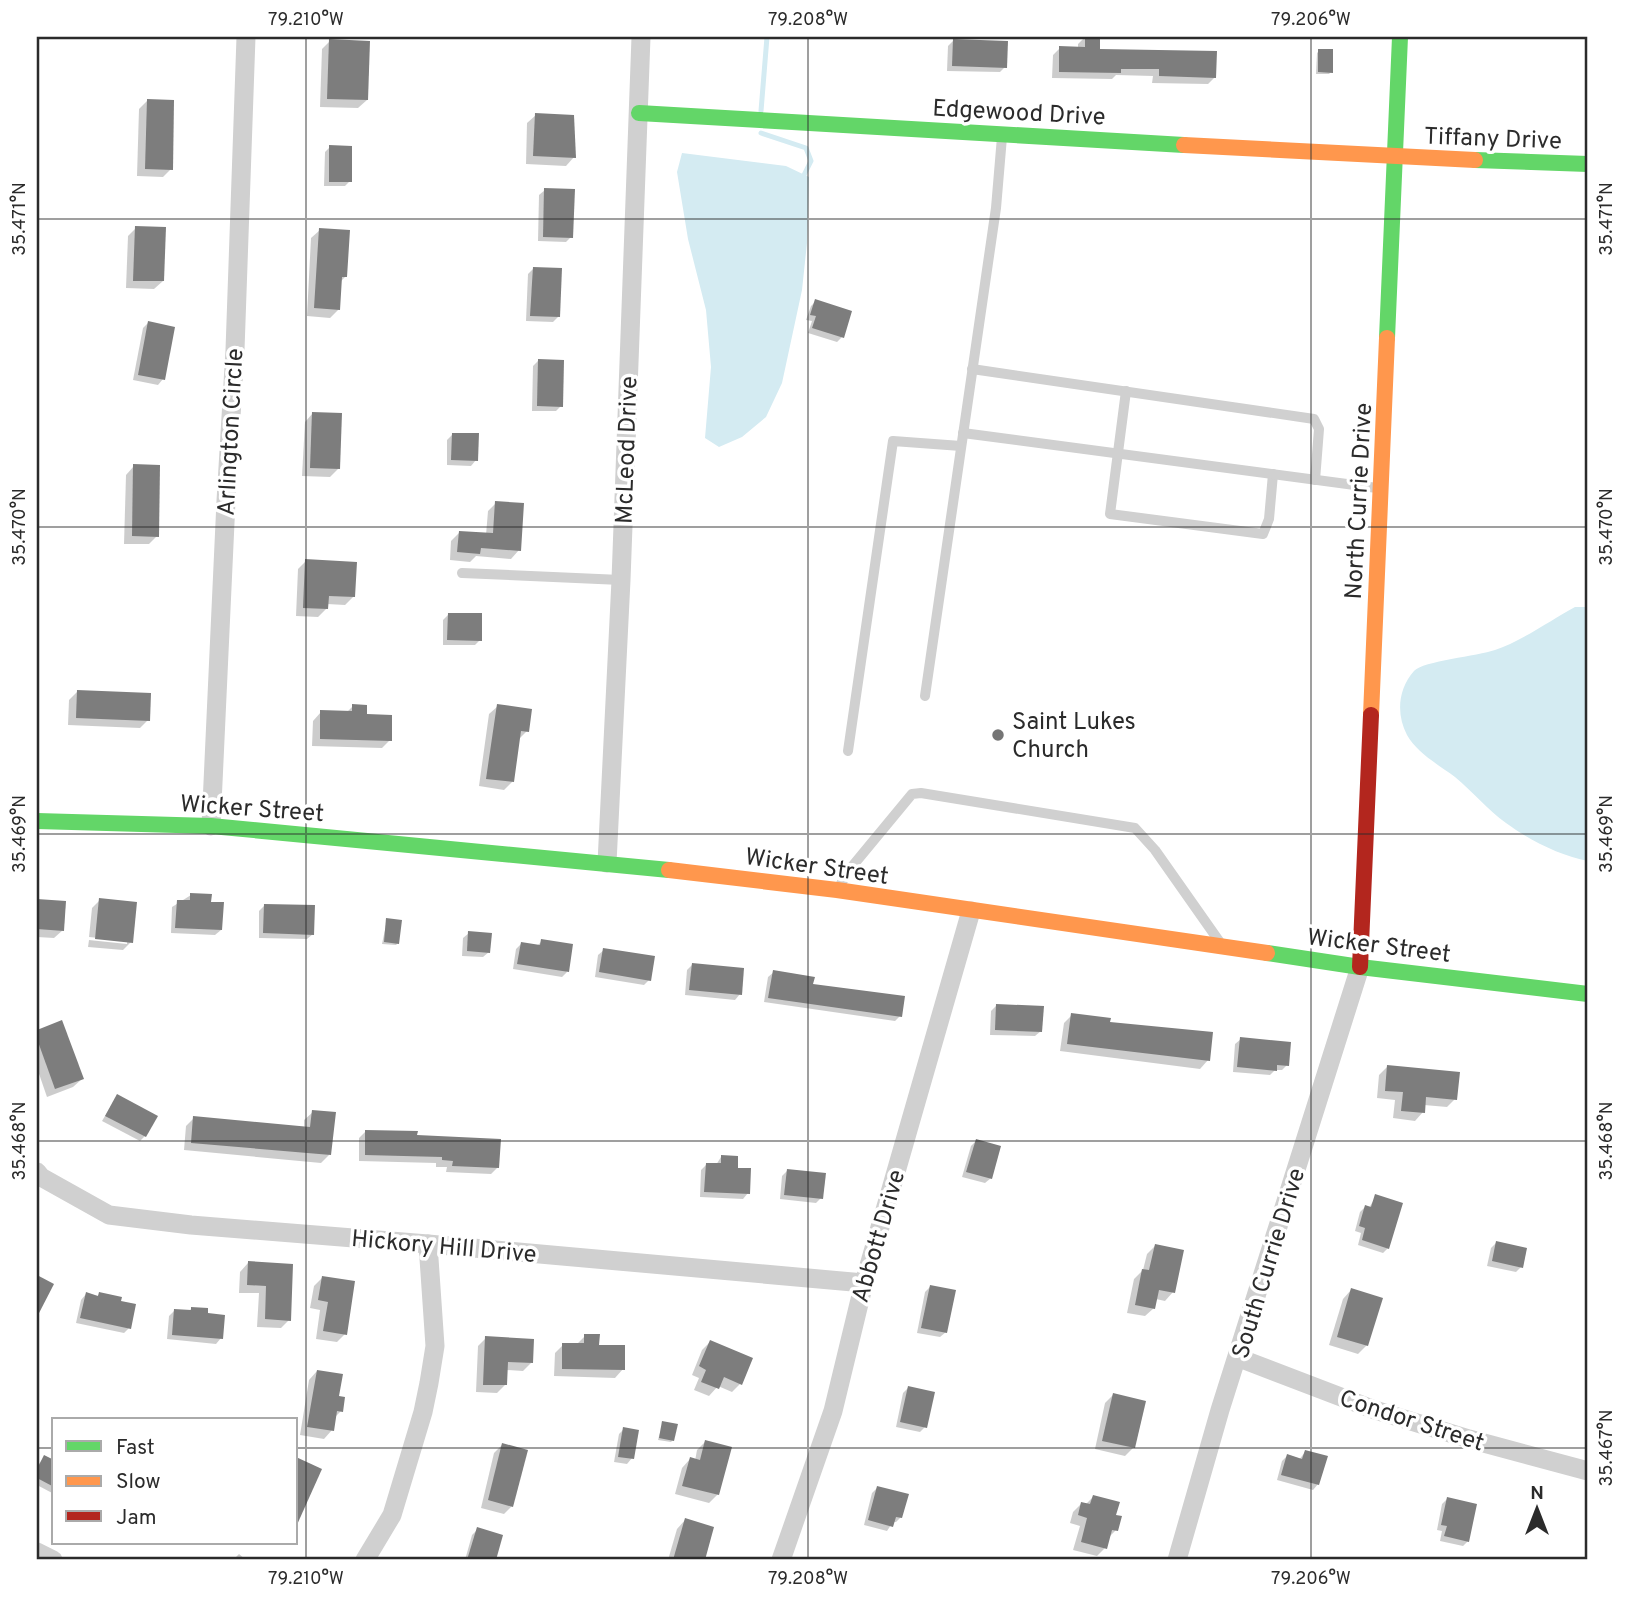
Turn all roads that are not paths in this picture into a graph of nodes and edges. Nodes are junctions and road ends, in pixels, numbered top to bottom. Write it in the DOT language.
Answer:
graph roads {
  1 [pos="246,37"];
  2 [pos="641,37"];
  3 [pos="1400,37"];
  4 [pos="639,113"];
  5 [pos="1002,133"];
  6 [pos="1396,157"];
  7 [pos="1588,164"];
  8 [pos="972,369"];
  9 [pos="1126,391"];
  10 [pos="963,433"];
  11 [pos="961,446"];
  12 [pos="1117,454"];
  13 [pos="1273,474"];
  14 [pos="1315,480"];
  15 [pos="1381,488"];
  16 [pos="462,573"];
  17 [pos="621,580"];
  18 [pos="925,696"];
  19 [pos="848,751"];
  20 [pos="37,821"];
  21 [pos="211,826"];
  22 [pos="607,863"];
  23 [pos="837,890"];
  24 [pos="971,911"];
  25 [pos="1223,947"];
  26 [pos="1360,967"];
  27 [pos="1588,994"];
  28 [pos="37,1172"];
  29 [pos="428,1244"];
  30 [pos="864,1283"];
  31 [pos="1238,1359"];
  32 [pos="1588,1471"];
  33 [pos="37,1552"];
  34 [pos="53,1560"];
  35 [pos="365,1560"];
  36 [pos="781,1560"];
  37 [pos="1177,1560"];
  1 -- 21 [label="street, Arlington Circle"];
  2 -- 4 [label="street, McLeod Drive"];
  3 -- 6 [label="street, North Currie Drive"];
  4 -- 5 [label="street, Edgewood Drive"];
  4 -- 17 [label="street, McLeod Drive"];
  5 -- 6 [label="street, Edgewood Drive"];
  5 -- 8 [label="lane"];
  6 -- 7 [label="street, Tiffany Drive"];
  6 -- 15 [label="street, North Currie Drive"];
  8 -- 9 [label="lane"];
  8 -- 10 [label="lane"];
  9 -- 12 [label="lane"];
  9 -- 14 [label="lane"];
  10 -- 11 [label="lane"];
  10 -- 12 [label="lane"];
  11 -- 18 [label="lane"];
  11 -- 19 [label="lane"];
  12 -- 13 [label="lane"];
  12 -- 13 [label="lane"];
  13 -- 14 [label="lane"];
  14 -- 15 [label="lane"];
  15 -- 26 [label="street, North Currie Drive"];
  16 -- 17 [label="lane"];
  17 -- 22 [label="street, McLeod Drive"];
  20 -- 21 [label="street, Wicker Street"];
  21 -- 22 [label="street, Wicker Street"];
  22 -- 23 [label="street, Wicker Street"];
  23 -- 24 [label="street, Wicker Street"];
  23 -- 25 [label="lane"];
  24 -- 25 [label="street, Wicker Street"];
  24 -- 30 [label="street, Abbott Drive"];
  25 -- 26 [label="street, Wicker Street"];
  26 -- 27 [label="street, Wicker Street"];
  26 -- 31 [label="street, South Currie Drive"];
  28 -- 29 [label="street, Hickory Hill Drive"];
  29 -- 30 [label="street, Hickory Hill Drive"];
  29 -- 35 [label="street"];
  30 -- 36 [label="street, Abbott Drive"];
  31 -- 32 [label="street, Condor Street"];
  31 -- 37 [label="street, South Currie Drive"];
  33 -- 34 [label="street"];
}
